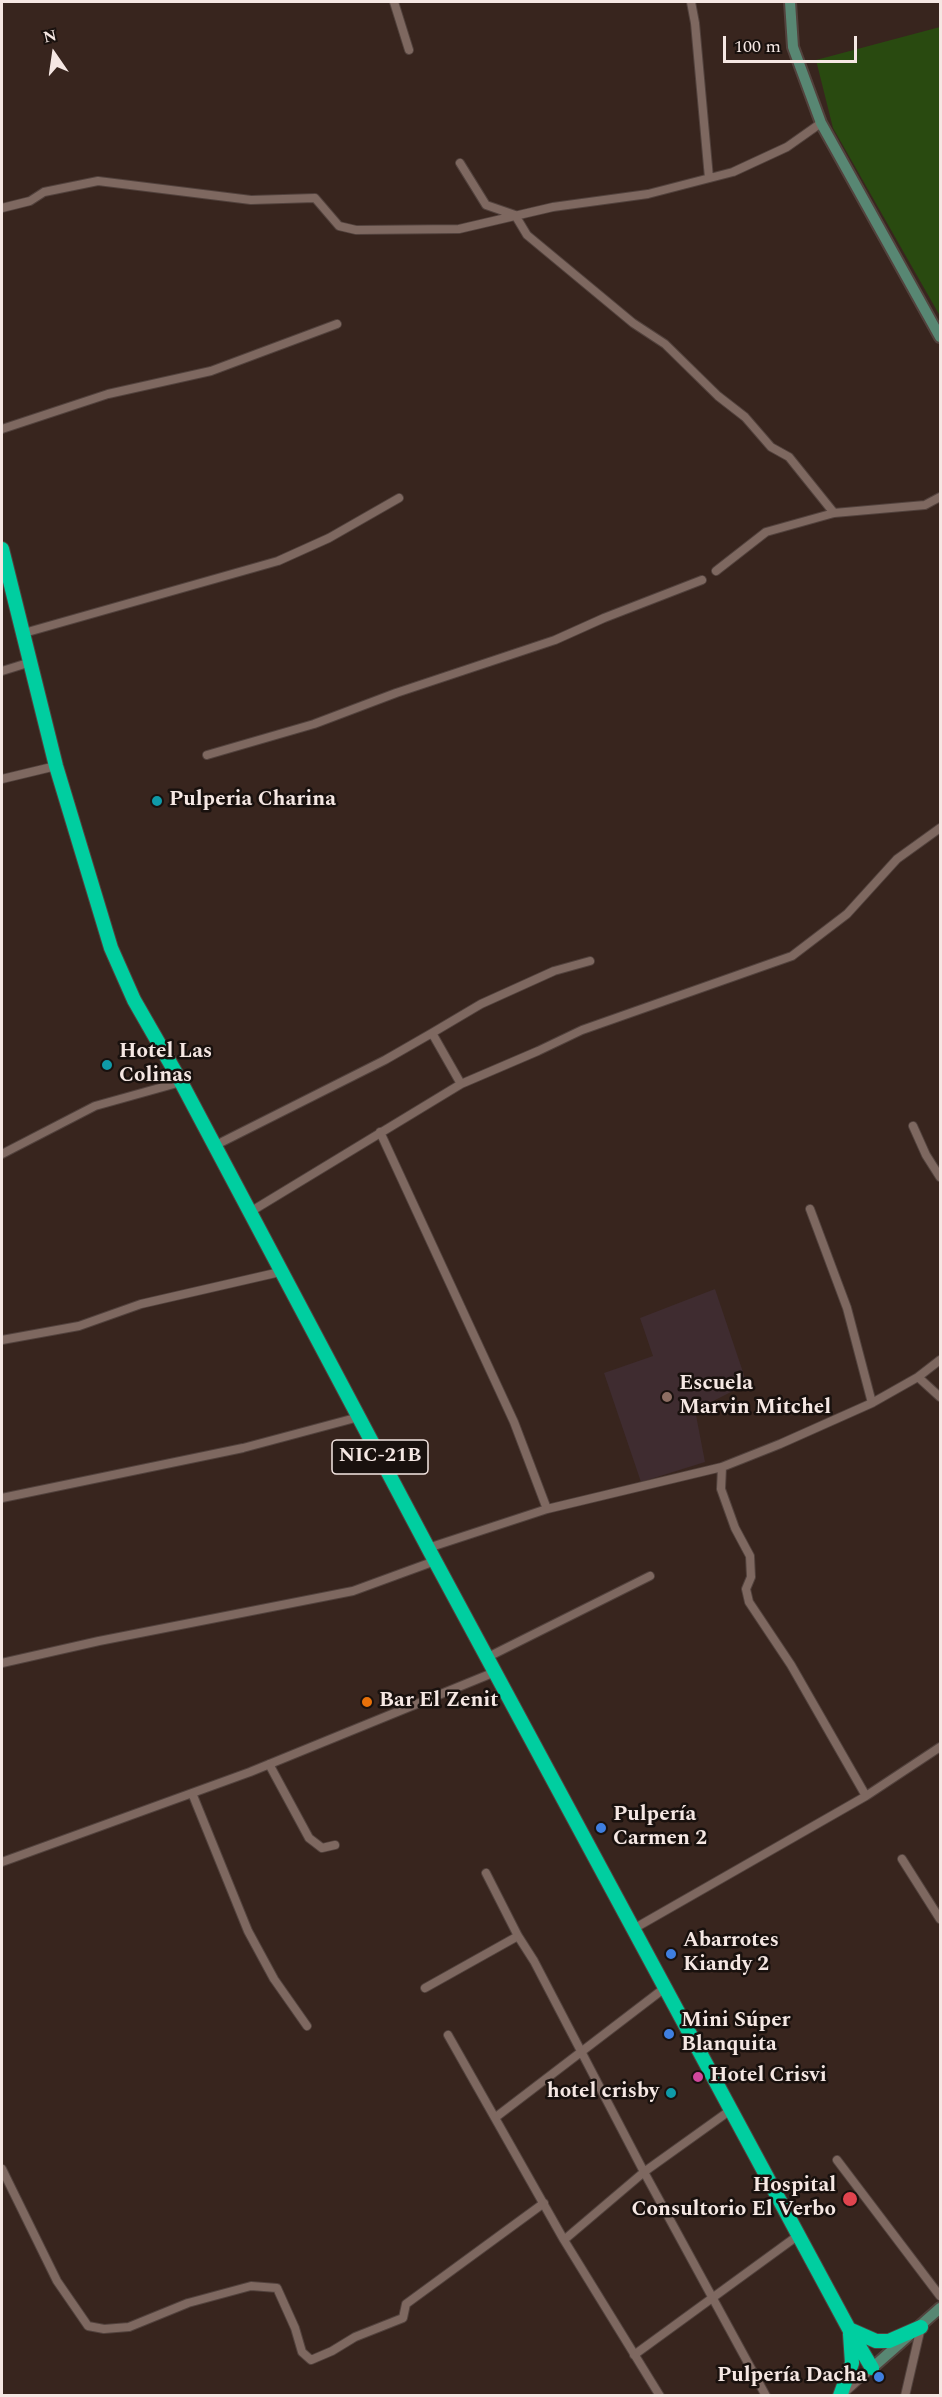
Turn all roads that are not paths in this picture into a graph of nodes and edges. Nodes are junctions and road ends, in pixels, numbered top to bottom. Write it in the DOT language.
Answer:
graph roads {
  1 [pos="394,2"];
  2 [pos="691,2"];
  3 [pos="790,2"];
  4 [pos="409,50"];
  5 [pos="821,123"];
  6 [pos="460,163"];
  7 [pos="709,178"];
  8 [pos="2,208"];
  9 [pos="515,215"];
  10 [pos="337,324"];
  11 [pos="940,337"];
  12 [pos="2,429"];
  13 [pos="940,497"];
  14 [pos="399,498"];
  15 [pos="834,513"];
  16 [pos="2,549"];
  17 [pos="4,571"];
  18 [pos="716,571"];
  19 [pos="702,580"];
  20 [pos="24,633"];
  21 [pos="31,662"];
  22 [pos="2,670"];
  23 [pos="207,755"];
  24 [pos="56,766"];
  25 [pos="2,779"];
  26 [pos="940,828"];
  27 [pos="590,961"];
  28 [pos="432,1033"];
  29 [pos="181,1082"];
  30 [pos="461,1084"];
  31 [pos="913,1126"];
  32 [pos="380,1131"];
  33 [pos="214,1146"];
  34 [pos="2,1154"];
  35 [pos="940,1178"];
  36 [pos="810,1209"];
  37 [pos="250,1212"];
  38 [pos="280,1272"];
  39 [pos="2,1340"];
  40 [pos="940,1360"];
  41 [pos="918,1377"];
  42 [pos="940,1397"];
  43 [pos="873,1403"];
  44 [pos="359,1417"];
  45 [pos="722,1467"];
  46 [pos="2,1498"];
  47 [pos="547,1509"];
  48 [pos="429,1548"];
  49 [pos="435,1561"];
  50 [pos="650,1576"];
  51 [pos="488,1657"];
  52 [pos="2,1663"];
  53 [pos="495,1672"];
  54 [pos="940,1747"];
  55 [pos="269,1764"];
  56 [pos="192,1793"];
  57 [pos="866,1796"];
  58 [pos="335,1845"];
  59 [pos="902,1858"];
  60 [pos="2,1862"];
  61 [pos="486,1873"];
  62 [pos="940,1919"];
  63 [pos="635,1928"];
  64 [pos="518,1936"];
  65 [pos="666,1987"];
  66 [pos="425,1988"];
  67 [pos="307,2026"];
  68 [pos="448,2035"];
  69 [pos="581,2050"];
  70 [pos="732,2109"];
  71 [pos="495,2116"];
  72 [pos="837,2160"];
  73 [pos="2,2169"];
  74 [pos="644,2172"];
  75 [pos="544,2203"];
  76 [pos="800,2234"];
  77 [pos="564,2240"];
  78 [pos="940,2296"];
  79 [pos="714,2298"];
  80 [pos="940,2308"];
  81 [pos="921,2327"];
  82 [pos="849,2329"];
  83 [pos="634,2355"];
  84 [pos="872,2368"];
  85 [pos="660,2396"];
  86 [pos="766,2396"];
  87 [pos="840,2396"];
  88 [pos="905,2396"];
  1 -- 4 [label="street"];
  2 -- 7 [label="street"];
  3 -- 5 [label="street"];
  5 -- 7 [label="street"];
  5 -- 11 [label="street"];
  6 -- 9 [label="street"];
  7 -- 9 [label="street"];
  8 -- 9 [label="street"];
  9 -- 15 [label="street"];
  10 -- 12 [label="street"];
  13 -- 15 [label="street"];
  14 -- 20 [label="street"];
  15 -- 18 [label="street"];
  16 -- 17 [label="highway, NIC-21B"];
  17 -- 20 [label="highway, NIC-21B"];
  19 -- 23 [label="street"];
  20 -- 21 [label="highway, NIC-21B"];
  21 -- 22 [label="street"];
  21 -- 24 [label="highway, NIC-21B"];
  24 -- 25 [label="street"];
  24 -- 29 [label="highway, NIC-21B"];
  26 -- 30 [label="street"];
  27 -- 28 [label="street"];
  28 -- 30 [label="street"];
  28 -- 33 [label="street"];
  29 -- 33 [label="highway, NIC-21B"];
  29 -- 34 [label="street"];
  30 -- 32 [label="street"];
  31 -- 35 [label="street"];
  32 -- 37 [label="street"];
  32 -- 47 [label="street"];
  33 -- 37 [label="highway, NIC-21B"];
  36 -- 43 [label="street"];
  37 -- 38 [label="highway, NIC-21B"];
  38 -- 39 [label="street"];
  38 -- 44 [label="highway, NIC-21B"];
  40 -- 41 [label="street"];
  41 -- 42 [label="street"];
  41 -- 43 [label="street"];
  43 -- 45 [label="street"];
  44 -- 46 [label="street"];
  44 -- 48 [label="highway, NIC-21B"];
  45 -- 47 [label="street"];
  45 -- 57 [label="street"];
  47 -- 48 [label="street"];
  48 -- 49 [label="highway, NIC-21B"];
  49 -- 51 [label="highway, NIC-21B"];
  49 -- 52 [label="street"];
  50 -- 51 [label="street"];
  51 -- 53 [label="highway, NIC-21B"];
  53 -- 55 [label="street"];
  53 -- 63 [label="highway, NIC-21B"];
  54 -- 57 [label="street"];
  55 -- 56 [label="street"];
  55 -- 58 [label="street"];
  56 -- 60 [label="street"];
  56 -- 67 [label="street"];
  57 -- 63 [label="street"];
  59 -- 62 [label="street"];
  61 -- 64 [label="street"];
  63 -- 65 [label="highway, NIC-21B"];
  64 -- 66 [label="street"];
  64 -- 69 [label="street"];
  65 -- 69 [label="street"];
  65 -- 70 [label="highway, NIC-21B"];
  68 -- 71 [label="street"];
  69 -- 71 [label="street"];
  69 -- 74 [label="street"];
  70 -- 74 [label="street"];
  70 -- 76 [label="highway, NIC-21B"];
  71 -- 75 [label="street"];
  72 -- 78 [label="street"];
  73 -- 75 [label="street"];
  74 -- 77 [label="street"];
  74 -- 79 [label="street"];
  75 -- 77 [label="street"];
  76 -- 79 [label="street"];
  76 -- 82 [label="highway, NIC-21B"];
  77 -- 83 [label="street"];
  79 -- 83 [label="street"];
  79 -- 86 [label="street"];
  80 -- 81 [label="street"];
  81 -- 82 [label="highway"];
  81 -- 84 [label="street"];
  81 -- 88 [label="street"];
  82 -- 84 [label="highway, NIC-21B"];
  82 -- 87 [label="highway"];
  83 -- 85 [label="street"];
  84 -- 87 [label="street"];
}
